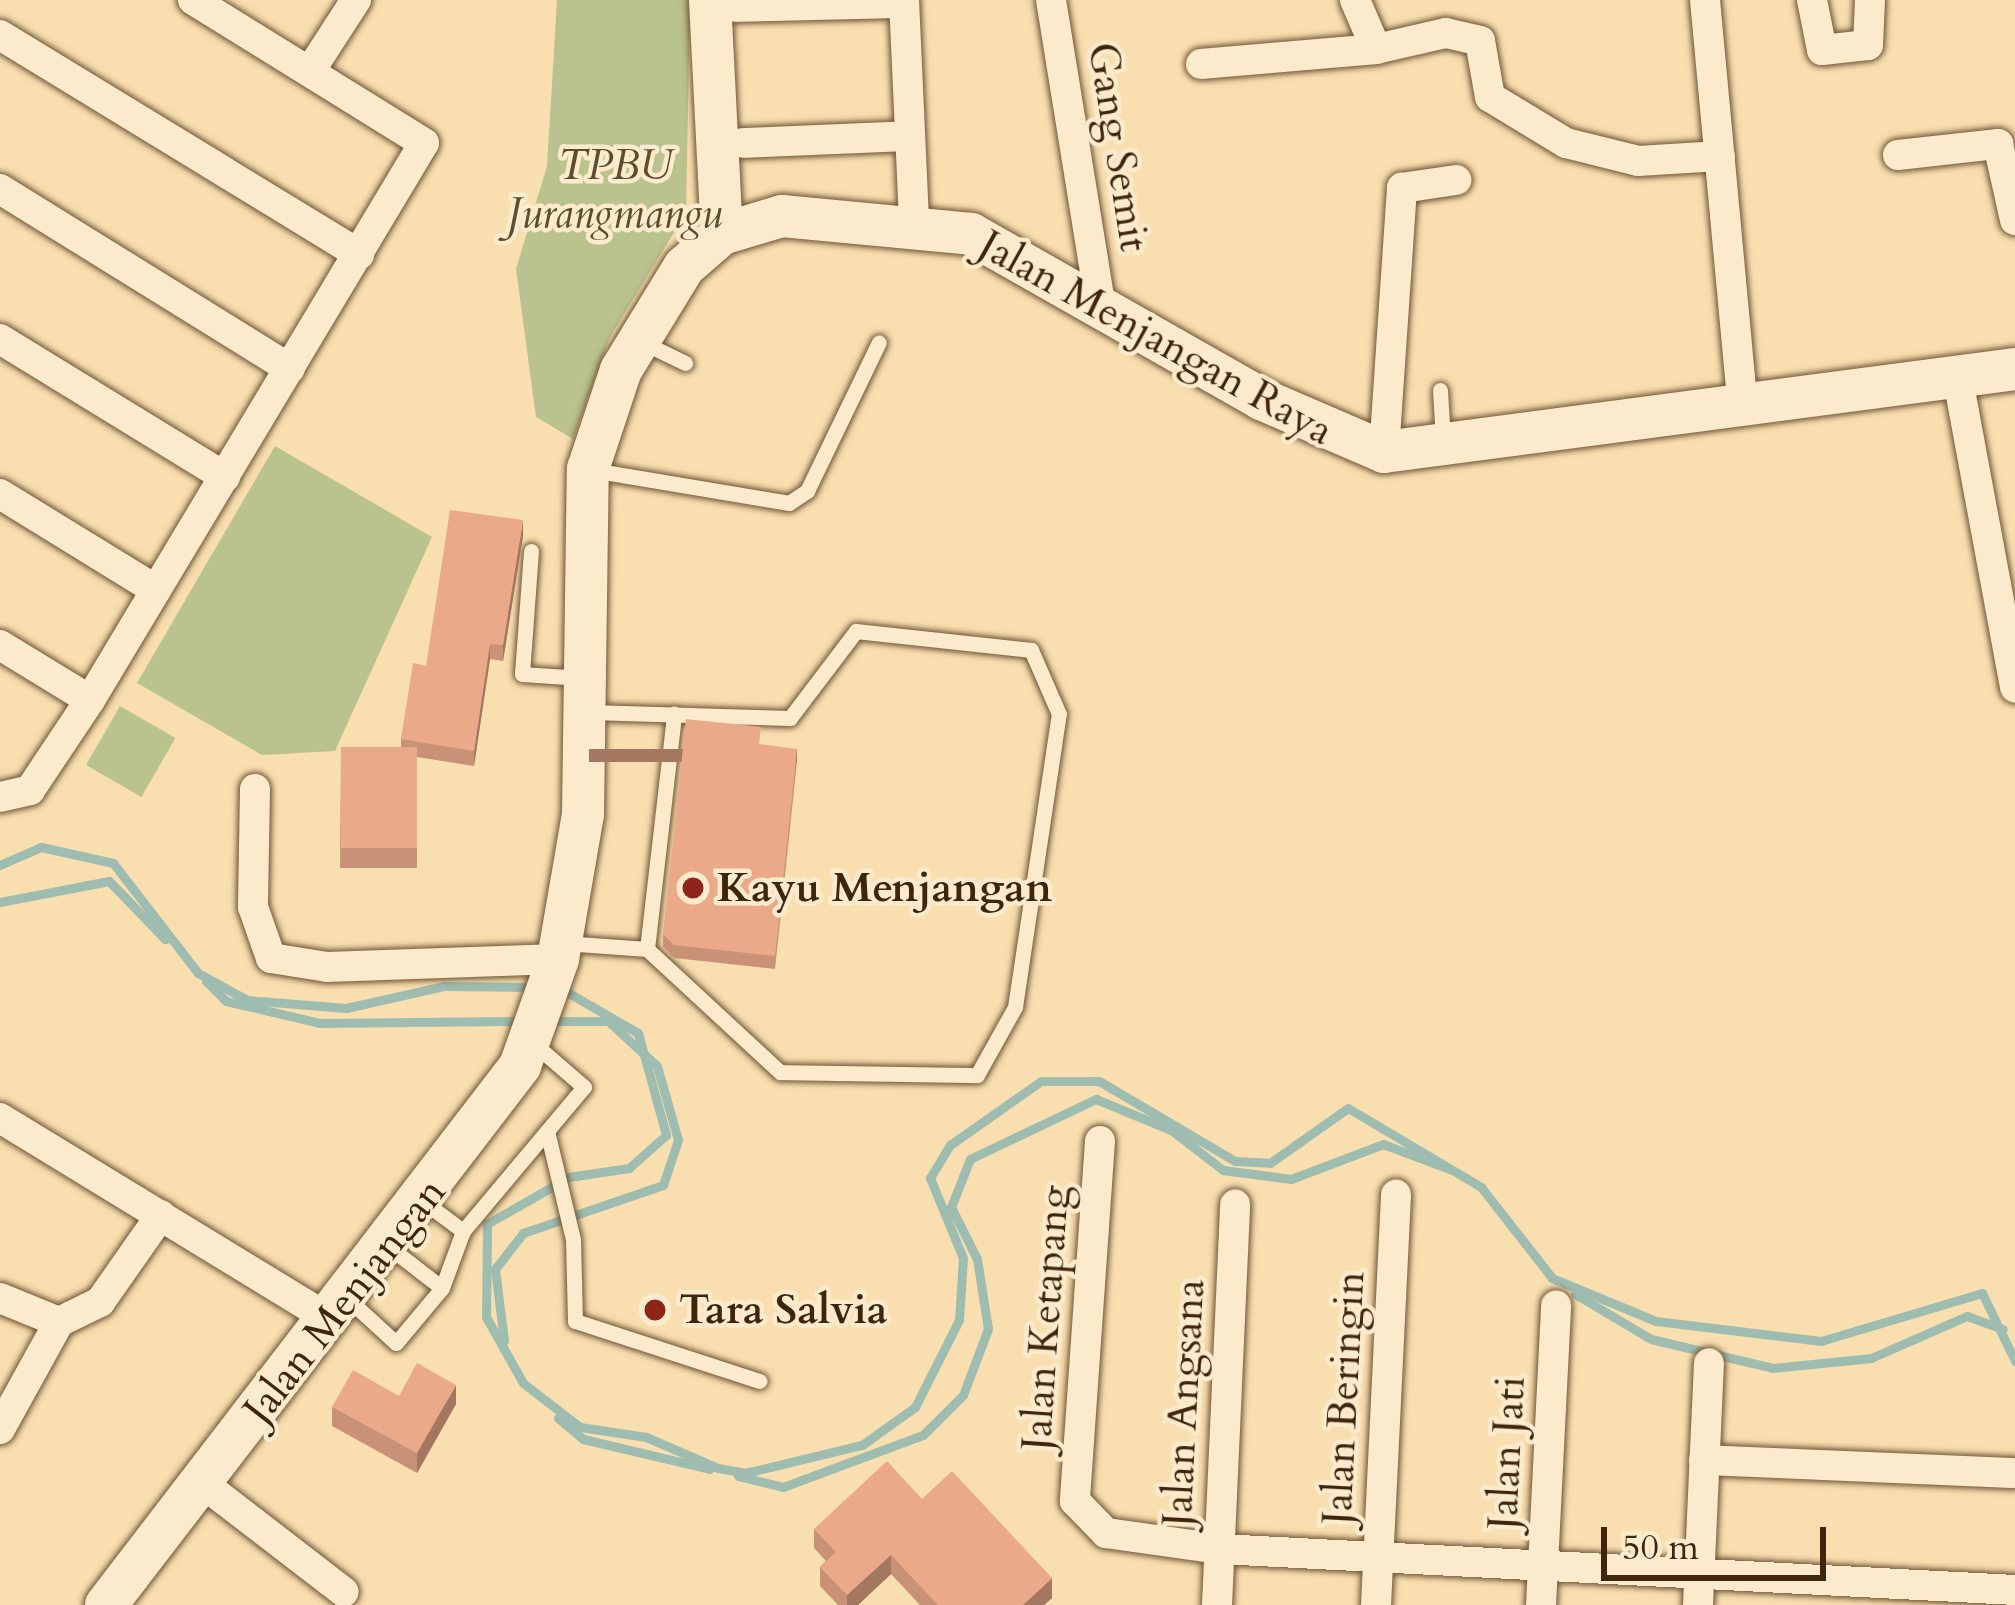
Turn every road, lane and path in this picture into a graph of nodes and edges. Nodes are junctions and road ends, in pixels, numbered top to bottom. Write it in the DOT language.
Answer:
graph roads {
  1 [pos="193,0"];
  2 [pos="356,0"];
  3 [pos="1051,0"];
  4 [pos="1355,0"];
  5 [pos="1705,0"];
  6 [pos="1812,0"];
  7 [pos="1870,0"];
  8 [pos="904,2"];
  9 [pos="723,4"];
  10 [pos="0,35"];
  11 [pos="1376,49"];
  12 [pos="1201,64"];
  13 [pos="310,71"];
  14 [pos="910,136"];
  15 [pos="2007,142"];
  16 [pos="743,143"];
  17 [pos="1898,155"];
  18 [pos="1720,156"];
  19 [pos="1456,180"];
  20 [pos="0,189"];
  21 [pos="2015,220"];
  22 [pos="914,224"];
  23 [pos="722,234"];
  24 [pos="359,254"];
  25 [pos="1101,308"];
  26 [pos="0,339"];
  27 [pos="639,340"];
  28 [pos="878,342"];
  29 [pos="685,363"];
  30 [pos="290,369"];
  31 [pos="2015,369"];
  32 [pos="1957,374"];
  33 [pos="1440,390"];
  34 [pos="1742,402"];
  35 [pos="1443,450"];
  36 [pos="1384,452"];
  37 [pos="588,469"];
  38 [pos="225,476"];
  39 [pos="0,494"];
  40 [pos="531,551"];
  41 [pos="156,590"];
  42 [pos="0,645"];
  43 [pos="2015,688"];
  44 [pos="587,695"];
  45 [pos="90,700"];
  46 [pos="674,714"];
  47 [pos="255,789"];
  48 [pos="0,797"];
  49 [pos="647,949"];
  50 [pos="557,960"];
  51 [pos="534,1034"];
  52 [pos="0,1118"];
  53 [pos="547,1131"];
  54 [pos="1100,1142"];
  55 [pos="1396,1194"];
  56 [pos="424,1202"];
  57 [pos="1235,1204"];
  58 [pos="161,1215"];
  59 [pos="463,1231"];
  60 [pos="389,1246"];
  61 [pos="442,1288"];
  62 [pos="0,1298"];
  63 [pos="1556,1305"];
  64 [pos="340,1309"];
  65 [pos="58,1322"];
  66 [pos="1709,1363"];
  67 [pos="760,1381"];
  68 [pos="8,1396"];
  69 [pos="0,1430"];
  70 [pos="1704,1460"];
  71 [pos="2015,1473"];
  72 [pos="201,1483"];
  73 [pos="1220,1549"];
  74 [pos="1379,1557"];
  75 [pos="1543,1565"];
  76 [pos="1700,1573"];
  77 [pos="2015,1590"];
  78 [pos="344,1592"];
  79 [pos="1833,1592"];
  80 [pos="1978,1596"];
  81 [pos="118,1598"];
  82 [pos="1217,1605"];
  83 [pos="1376,1605"];
  84 [pos="1541,1605"];
  85 [pos="1698,1605"];
  1 -- 13 [label="street"];
  2 -- 13 [label="street"];
  3 -- 25 [label="street, Gang Semit"];
  4 -- 11 [label="street"];
  5 -- 18 [label="street"];
  6 -- 7 [label="street"];
  8 -- 9 [label="street"];
  8 -- 14 [label="street"];
  9 -- 23 [label="main road"];
  10 -- 24 [label="street"];
  11 -- 12 [label="street"];
  11 -- 18 [label="street"];
  13 -- 24 [label="street"];
  14 -- 16 [label="street"];
  14 -- 22 [label="street"];
  15 -- 17 [label="street"];
  15 -- 21 [label="street"];
  18 -- 34 [label="street"];
  19 -- 36 [label="street"];
  20 -- 30 [label="street"];
  22 -- 23 [label="main road, Jalan Menjangan Raya"];
  22 -- 25 [label="main road, Jalan Menjangan Raya"];
  23 -- 27 [label="main road, Jalan Menjangan Raya"];
  24 -- 30 [label="street"];
  25 -- 36 [label="main road, Jalan Menjangan Raya"];
  26 -- 38 [label="street"];
  27 -- 29 [label="lane"];
  27 -- 37 [label="main road, Jalan Menjangan Raya"];
  28 -- 37 [label="lane"];
  30 -- 38 [label="street"];
  31 -- 32 [label="main road, Jalan Menjangan Raya"];
  32 -- 34 [label="main road, Jalan Menjangan Raya"];
  32 -- 43 [label="street"];
  33 -- 35 [label="lane"];
  34 -- 35 [label="main road, Jalan Menjangan Raya"];
  35 -- 36 [label="main road, Jalan Menjangan Raya"];
  37 -- 44 [label="main road, Jalan Menjangan Raya"];
  38 -- 41 [label="street"];
  39 -- 41 [label="street"];
  40 -- 44 [label="lane"];
  41 -- 45 [label="street"];
  42 -- 45 [label="street"];
  44 -- 46 [label="lane"];
  44 -- 50 [label="main road, Jalan Menjangan Raya"];
  45 -- 48 [label="street"];
  46 -- 49 [label="lane"];
  46 -- 49 [label="lane"];
  47 -- 50 [label="street"];
  49 -- 50 [label="lane"];
  50 -- 51 [label="main road, Jalan Menjangan"];
  51 -- 53 [label="lane"];
  51 -- 56 [label="main road, Jalan Menjangan"];
  52 -- 58 [label="street"];
  53 -- 59 [label="lane"];
  53 -- 67 [label="lane"];
  54 -- 73 [label="street, Jalan Ketapang"];
  55 -- 74 [label="street, Jalan Beringin"];
  56 -- 59 [label="lane"];
  56 -- 60 [label="main road, Jalan Menjangan"];
  57 -- 73 [label="street, Jalan Angsana"];
  58 -- 64 [label="street"];
  58 -- 65 [label="street"];
  59 -- 61 [label="lane"];
  60 -- 61 [label="lane"];
  60 -- 64 [label="main road, Jalan Menjangan"];
  61 -- 64 [label="lane"];
  62 -- 65 [label="street"];
  63 -- 75 [label="street, Jalan Jati"];
  64 -- 72 [label="main road, Jalan Menjangan"];
  65 -- 68 [label="street"];
  66 -- 70 [label="street"];
  68 -- 69 [label="street"];
  70 -- 71 [label="street"];
  70 -- 76 [label="street"];
  72 -- 78 [label="street"];
  72 -- 81 [label="main road, Jalan Menjangan"];
  73 -- 74 [label="street"];
  73 -- 82 [label="street, Jalan Angsana"];
  74 -- 75 [label="street"];
  74 -- 83 [label="street, Jalan Beringin"];
  75 -- 76 [label="street"];
  75 -- 84 [label="street, Jalan Jati"];
  76 -- 79 [label="street"];
  76 -- 85 [label="street"];
  77 -- 80 [label="street"];
  79 -- 80 [label="street"];
}
